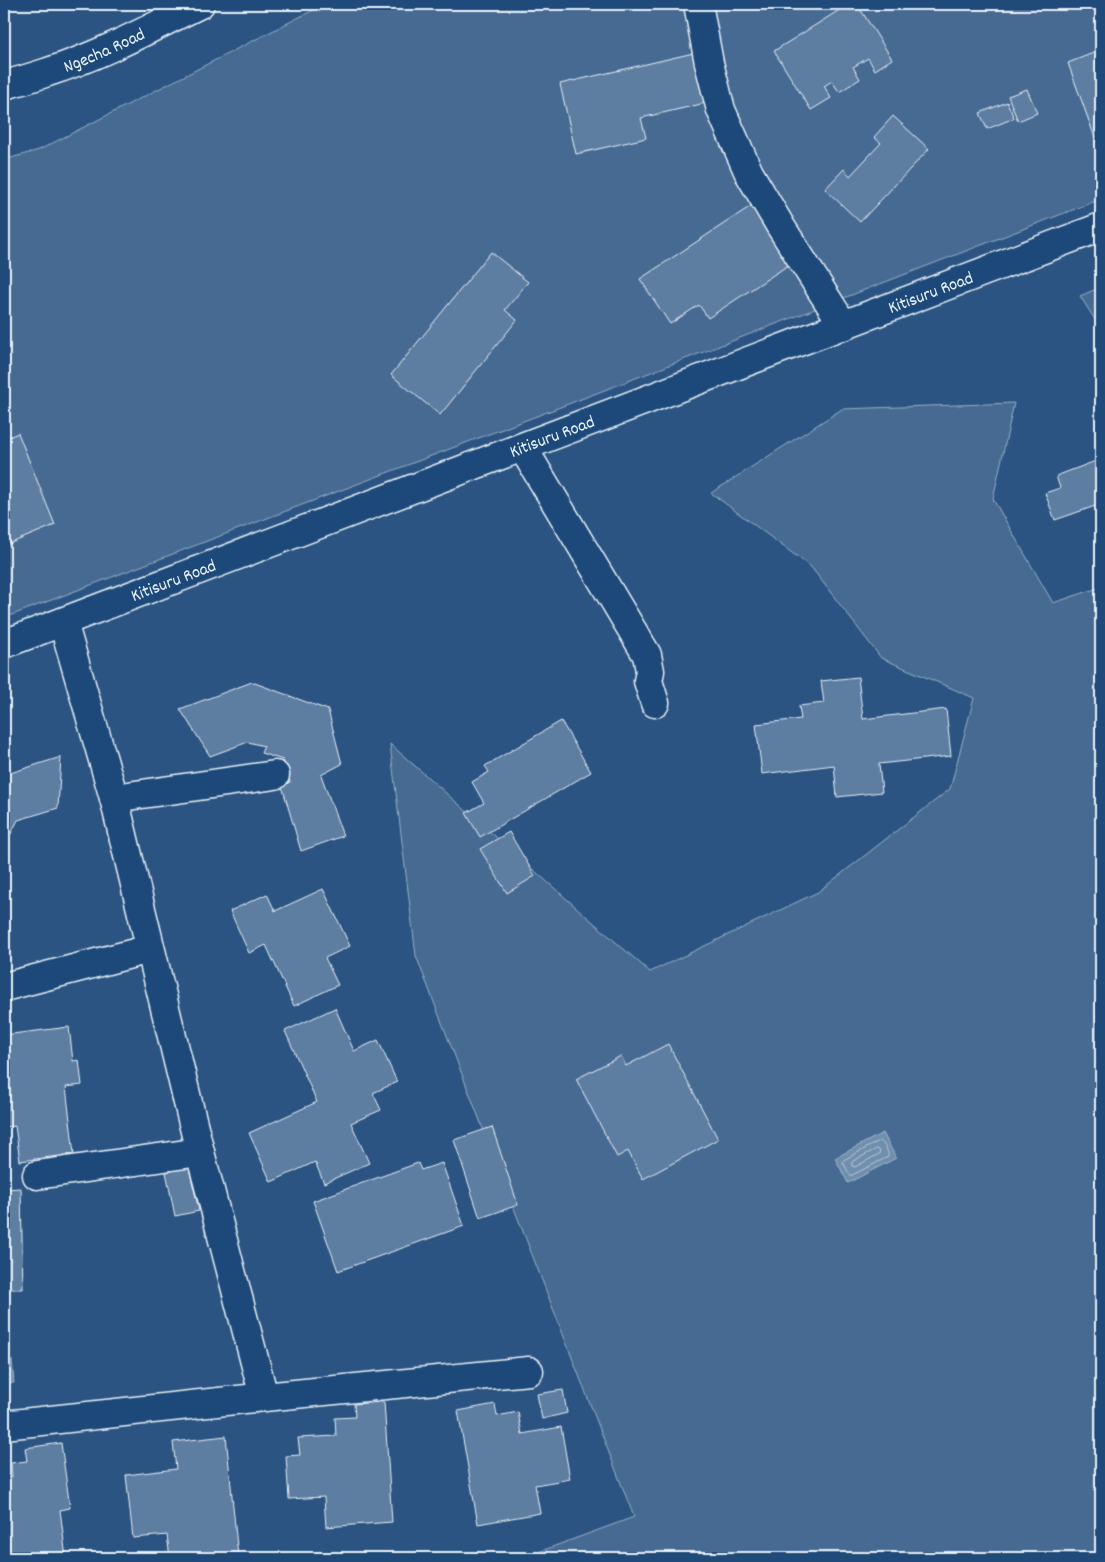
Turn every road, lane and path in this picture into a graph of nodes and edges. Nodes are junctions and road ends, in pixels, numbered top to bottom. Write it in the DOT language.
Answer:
graph roads {
  1 [pos="200,4"];
  2 [pos="698,4"];
  3 [pos="4,85"];
  4 [pos="1101,227"];
  5 [pos="844,326"];
  6 [pos="523,448"];
  7 [pos="63,622"];
  8 [pos="4,644"];
  9 [pos="655,703"];
  10 [pos="275,775"];
  11 [pos="114,798"];
  12 [pos="150,949"];
  13 [pos="4,986"];
  14 [pos="200,1152"];
  15 [pos="37,1174"];
  16 [pos="529,1371"];
  17 [pos="264,1396"];
  18 [pos="4,1425"];
  1 -- 3 [label="street, Ngecha Road"];
  2 -- 5 [label="street"];
  4 -- 5 [label="street, Kitisuru Road"];
  5 -- 6 [label="street, Kitisuru Road"];
  6 -- 7 [label="street, Kitisuru Road"];
  6 -- 9 [label="street"];
  7 -- 8 [label="street, Kitisuru Road"];
  7 -- 11 [label="street"];
  10 -- 11 [label="street"];
  11 -- 12 [label="street"];
  12 -- 13 [label="street"];
  12 -- 14 [label="street"];
  14 -- 15 [label="street"];
  14 -- 17 [label="street"];
  16 -- 17 [label="street"];
  17 -- 18 [label="street"];
}
